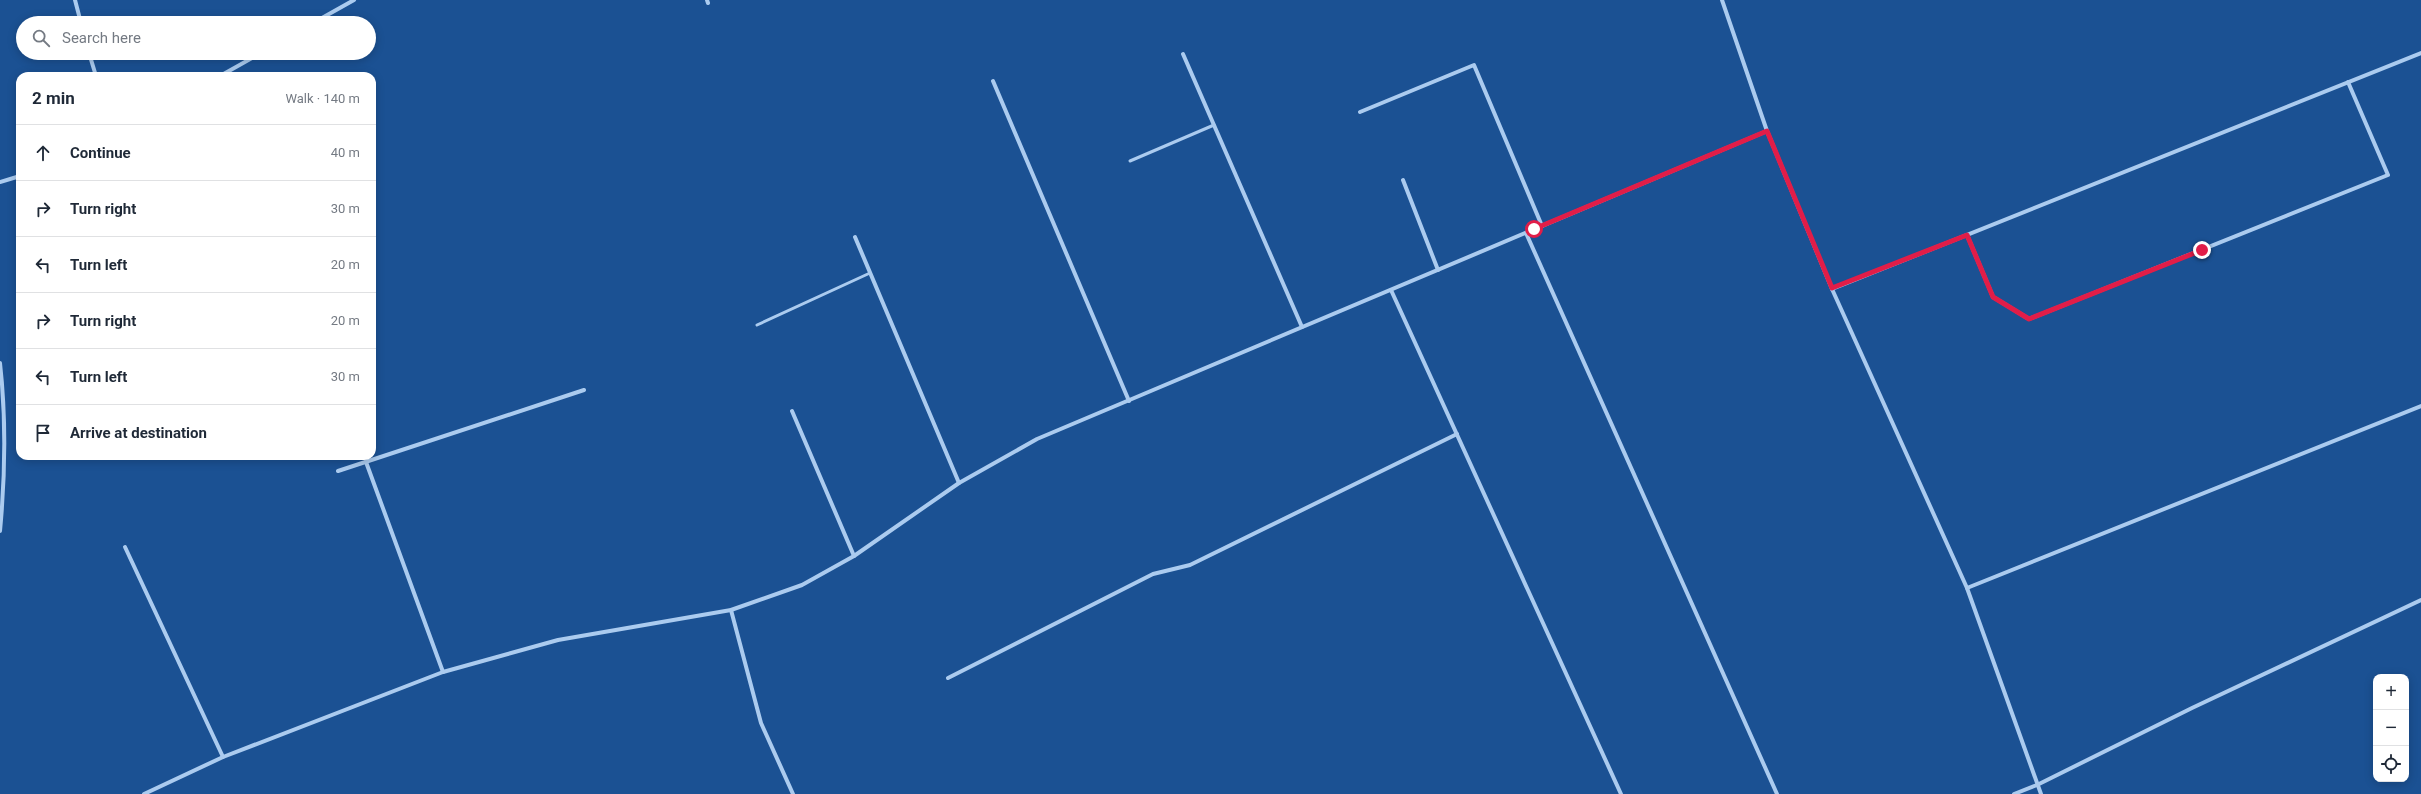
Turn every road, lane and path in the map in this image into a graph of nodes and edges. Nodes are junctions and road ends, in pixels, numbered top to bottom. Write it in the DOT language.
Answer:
graph roads {
  1 [pos="75,0"];
  2 [pos="354,0"];
  3 [pos="1722,0"];
  4 [pos="79,16"];
  5 [pos="326,16"];
  6 [pos="2421,53"];
  7 [pos="1183,54"];
  8 [pos="92,60"];
  9 [pos="248,60"];
  10 [pos="95,72"];
  11 [pos="227,72"];
  12 [pos="993,81"];
  13 [pos="2348,82"];
  14 [pos="1360,112"];
  15 [pos="1214,125"];
  16 [pos="1767,131"];
  17 [pos="1130,161"];
  18 [pos="16,177"];
  19 [pos="1403,180"];
  20 [pos="0,182"];
  21 [pos="1542,226"];
  22 [pos="1526,233"];
  23 [pos="1967,235"];
  24 [pos="855,237"];
  25 [pos="1438,270"];
  26 [pos="870,273"];
  27 [pos="1832,288"];
  28 [pos="1392,290"];
  29 [pos="757,325"];
  30 [pos="1302,327"];
  31 [pos="0,363"];
  32 [pos="584,390"];
  33 [pos="1129,401"];
  34 [pos="2421,406"];
  35 [pos="792,411"];
  36 [pos="1457,434"];
  37 [pos="376,459"];
  38 [pos="372,460"];
  39 [pos="366,462"];
  40 [pos="338,471"];
  41 [pos="959,483"];
  42 [pos="0,531"];
  43 [pos="125,547"];
  44 [pos="854,556"];
  45 [pos="1966,588"];
  46 [pos="2421,600"];
  47 [pos="731,610"];
  48 [pos="443,672"];
  49 [pos="948,678"];
  50 [pos="223,757"];
  51 [pos="2037,785"];
  52 [pos="144,794"];
  53 [pos="793,794"];
  54 [pos="1621,794"];
  55 [pos="1777,794"];
  56 [pos="2014,794"];
  57 [pos="2041,794"];
  1 -- 4 [label="street"];
  2 -- 5 [label="street"];
  3 -- 16 [label="street"];
  6 -- 13 [label="street"];
  7 -- 15 [label="street"];
  8 -- 10 [label="street"];
  9 -- 11 [label="street"];
  12 -- 33 [label="street"];
  13 -- 23 [label="street"];
  13 -- 23 [label="street"];
  14 -- 21 [label="street"];
  15 -- 17 [label="lane"];
  15 -- 30 [label="street"];
  16 -- 21 [label="street"];
  16 -- 27 [label="street"];
  18 -- 20 [label="street"];
  19 -- 25 [label="street"];
  21 -- 22 [label="street"];
  22 -- 25 [label="street"];
  22 -- 55 [label="street"];
  23 -- 27 [label="street"];
  24 -- 26 [label="street"];
  25 -- 28 [label="street"];
  26 -- 29 [label="lane"];
  26 -- 41 [label="street"];
  27 -- 45 [label="street"];
  28 -- 30 [label="street"];
  28 -- 36 [label="street"];
  30 -- 33 [label="street"];
  31 -- 42 [label="street"];
  32 -- 37 [label="street"];
  33 -- 41 [label="street"];
  34 -- 45 [label="street"];
  35 -- 44 [label="street"];
  36 -- 49 [label="street"];
  36 -- 54 [label="street"];
  38 -- 39 [label="street"];
  39 -- 40 [label="street"];
  39 -- 48 [label="street"];
  41 -- 44 [label="street"];
  43 -- 50 [label="street"];
  44 -- 47 [label="street"];
  45 -- 51 [label="street"];
  46 -- 51 [label="street"];
  47 -- 48 [label="street"];
  47 -- 53 [label="street"];
  48 -- 50 [label="street"];
  50 -- 52 [label="street"];
  51 -- 56 [label="street"];
  51 -- 57 [label="street"];
}
